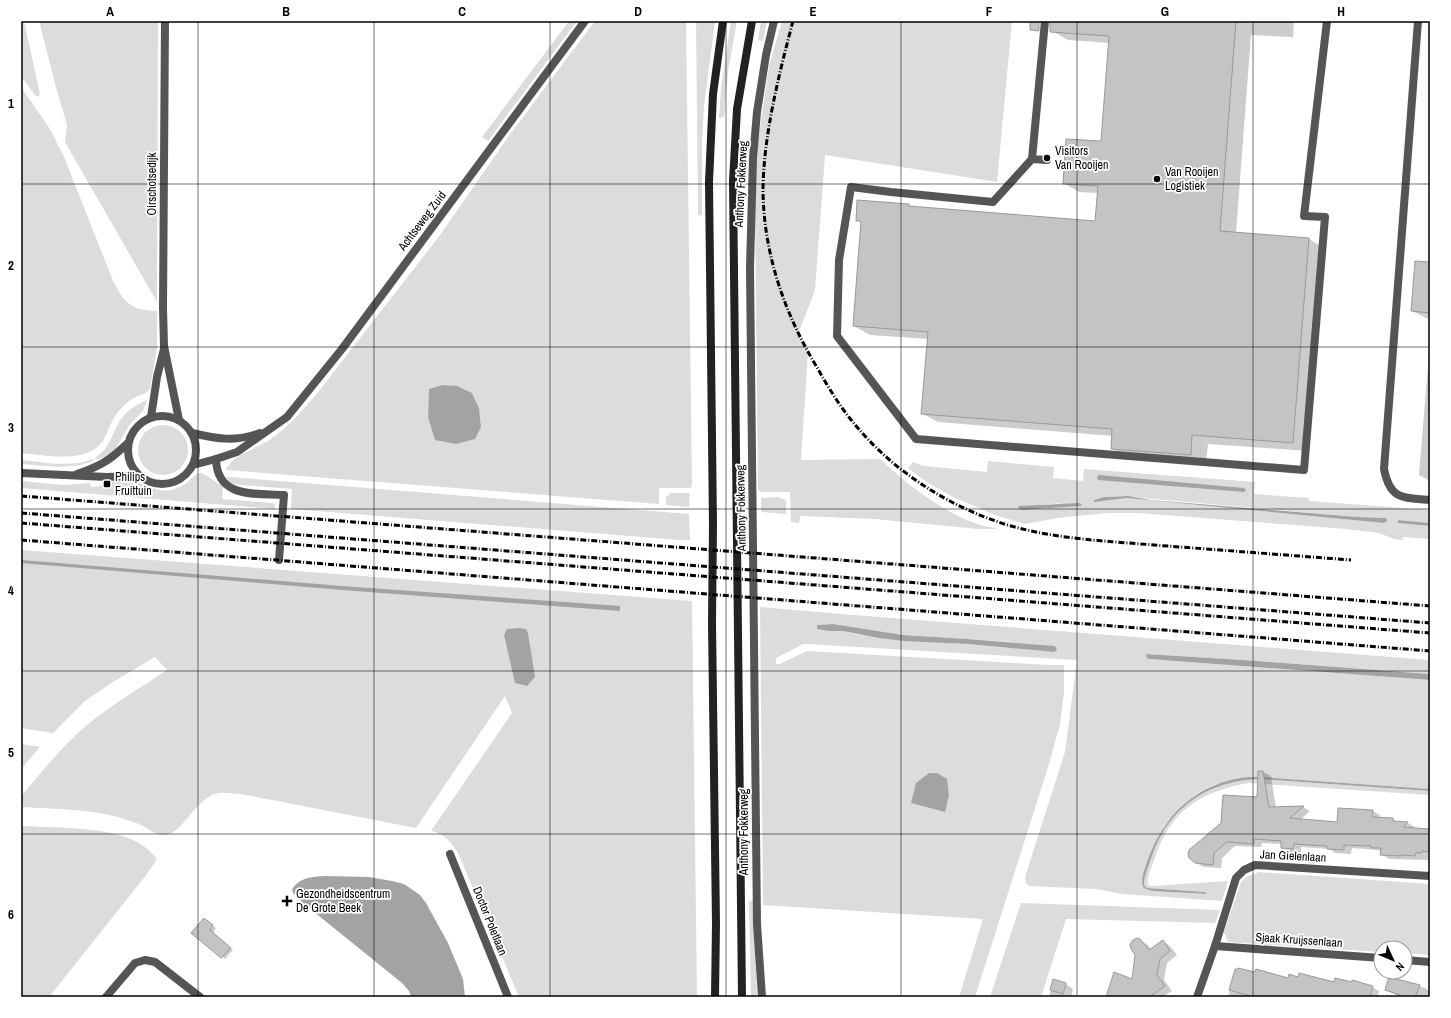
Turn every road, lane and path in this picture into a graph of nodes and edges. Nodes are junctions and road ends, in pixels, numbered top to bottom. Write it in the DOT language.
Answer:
graph roads {
  1 [pos="165,21"];
  2 [pos="585,21"];
  3 [pos="723,21"];
  4 [pos="752,21"];
  5 [pos="774,21"];
  6 [pos="1045,21"];
  7 [pos="1327,21"];
  8 [pos="1418,21"];
  9 [pos="1032,159"];
  10 [pos="1047,160"];
  11 [pos="164,346"];
  12 [pos="150,418"];
  13 [pos="180,420"];
  14 [pos="271,429"];
  15 [pos="192,433"];
  16 [pos="128,442"];
  17 [pos="216,460"];
  18 [pos="193,465"];
  19 [pos="21,473"];
  20 [pos="71,476"];
  21 [pos="141,478"];
  22 [pos="1430,500"];
  23 [pos="279,560"];
  24 [pos="450,854"];
  25 [pos="1430,876"];
  26 [pos="1214,946"];
  27 [pos="1373,957"];
  28 [pos="1413,961"];
  29 [pos="1430,962"];
  30 [pos="106,997"];
  31 [pos="200,997"];
  32 [pos="508,997"];
  33 [pos="715,997"];
  34 [pos="742,997"];
  35 [pos="762,997"];
  36 [pos="1197,997"];
  1 -- 11 [label="street, Oirschotsedijk"];
  2 -- 14 [label="street, Achtseweg Zuid"];
  3 -- 33 [label="main road"];
  4 -- 34 [label="main road, Anthony Fokkerweg"];
  5 -- 35 [label="street, Anthony Fokkerweg"];
  6 -- 9 [label="street"];
  7 -- 9 [label="street"];
  8 -- 22 [label="street"];
  9 -- 10 [label="street"];
  11 -- 12 [label="street, Oirschotsedijk"];
  11 -- 13 [label="street, Oirschotsedijk"];
  12 -- 13 [label="street"];
  12 -- 16 [label="street"];
  13 -- 15 [label="street"];
  14 -- 15 [label="street, Achtseweg Zuid"];
  14 -- 17 [label="street, Achtseweg Zuid"];
  15 -- 18 [label="street"];
  16 -- 20 [label="street"];
  16 -- 21 [label="street"];
  17 -- 18 [label="street, Achtseweg Zuid"];
  17 -- 23 [label="street"];
  18 -- 21 [label="street"];
  19 -- 20 [label="street"];
  20 -- 21 [label="street"];
  24 -- 32 [label="street, Doctor Poletlaan"];
  25 -- 26 [label="street, Jan Gielenlaan"];
  26 -- 27 [label="street, Sjaak Kruijssenlaan"];
  26 -- 36 [label="street, Jan Gielenlaan"];
  28 -- 29 [label="street"];
  30 -- 31 [label="street"];
}
